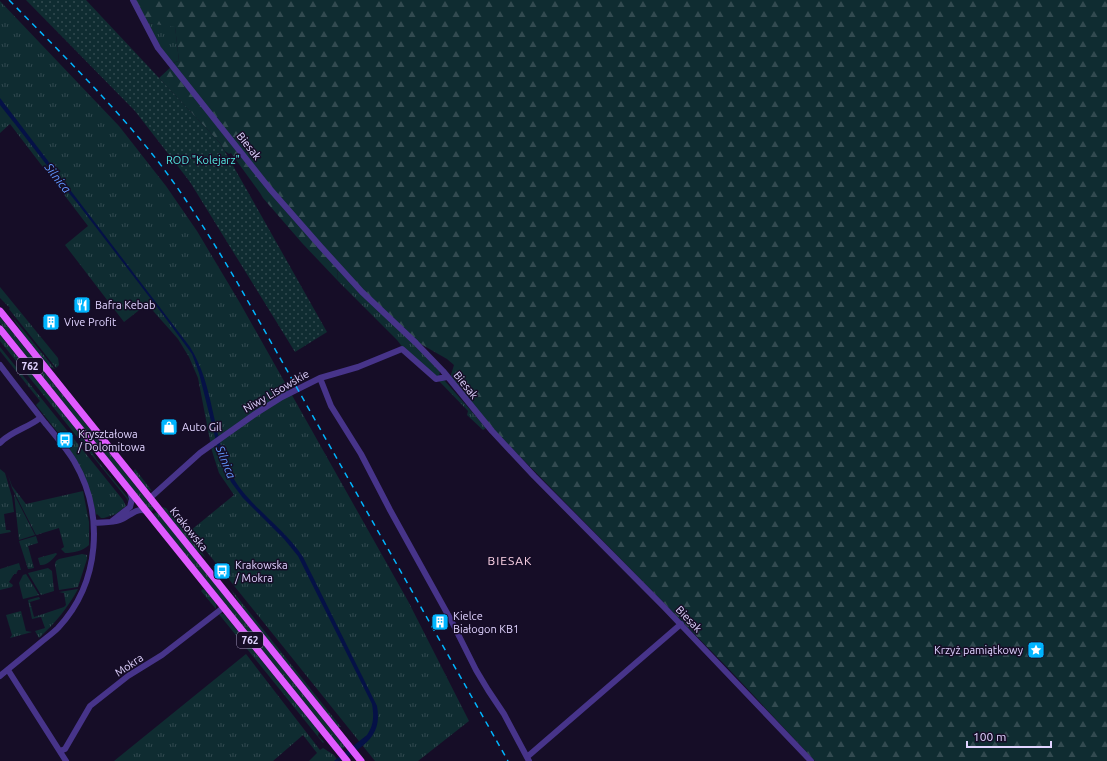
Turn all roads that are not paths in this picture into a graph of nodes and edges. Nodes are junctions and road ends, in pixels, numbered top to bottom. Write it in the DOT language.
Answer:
graph roads {
  1 [pos="133,0"];
  2 [pos="0,311"];
  3 [pos="0,329"];
  4 [pos="0,366"];
  5 [pos="446,376"];
  6 [pos="320,378"];
  7 [pos="40,418"];
  8 [pos="0,443"];
  9 [pos="129,489"];
  10 [pos="150,498"];
  11 [pos="146,511"];
  12 [pos="111,522"];
  13 [pos="94,523"];
  14 [pos="224,607"];
  15 [pos="680,624"];
  16 [pos="8,670"];
  17 [pos="0,676"];
  18 [pos="60,752"];
  19 [pos="359,759"];
  20 [pos="528,759"];
  21 [pos="66,761"];
  22 [pos="347,761"];
  23 [pos="811,761"];
  1 -- 5 [label="street, Biesak"];
  2 -- 10 [label="main road, Krakowska / 762"];
  3 -- 9 [label="main road, Krakowska / 762"];
  4 -- 7 [label="street"];
  5 -- 6 [label="street, Niwy Lisowskie"];
  5 -- 15 [label="street, Biesak"];
  6 -- 10 [label="street, Niwy Lisowskie"];
  6 -- 20 [label="street"];
  7 -- 8 [label="street"];
  7 -- 13 [label="street"];
  9 -- 11 [label="main road, Krakowska / 762"];
  9 -- 12 [label="street"];
  10 -- 19 [label="main road, Krakowska / 762"];
  11 -- 12 [label="street"];
  11 -- 14 [label="main road, Krakowska / 762"];
  12 -- 13 [label="street"];
  13 -- 16 [label="street"];
  14 -- 18 [label="street, Mokra"];
  14 -- 22 [label="main road, Krakowska / 762"];
  15 -- 20 [label="street"];
  15 -- 23 [label="street, Biesak"];
  16 -- 17 [label="street"];
  16 -- 18 [label="street"];
  18 -- 21 [label="street"];
}
